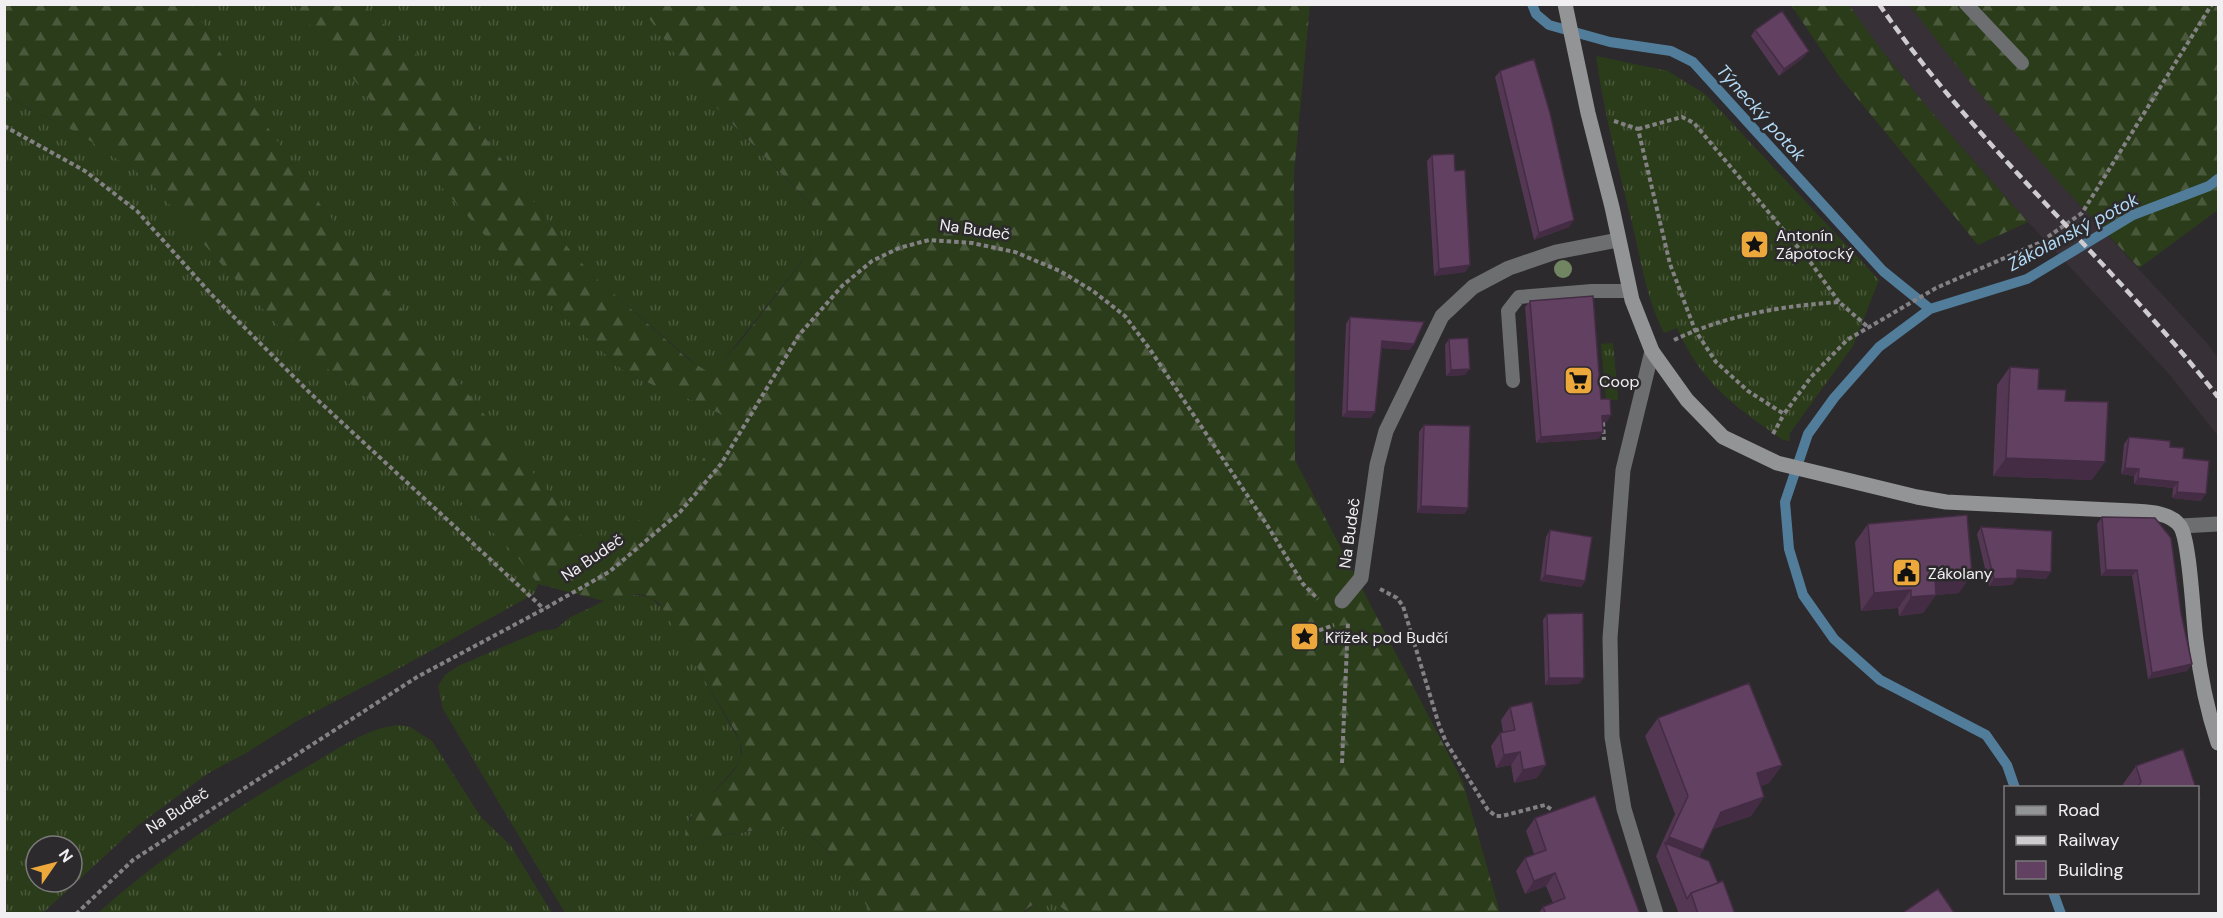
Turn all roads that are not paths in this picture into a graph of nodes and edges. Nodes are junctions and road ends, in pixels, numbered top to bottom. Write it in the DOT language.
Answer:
graph roads {
  1 [pos="1966,4"];
  2 [pos="1566,9"];
  3 [pos="2022,63"];
  4 [pos="1618,240"];
  5 [pos="1629,291"];
  6 [pos="1652,351"];
  7 [pos="1513,381"];
  8 [pos="2218,524"];
  9 [pos="2181,526"];
  10 [pos="1342,601"];
  11 [pos="2218,743"];
  12 [pos="1656,914"];
  1 -- 3 [label="lane"];
  2 -- 4 [label="main road"];
  4 -- 5 [label="main road"];
  4 -- 10 [label="street, Na Budeč"];
  5 -- 6 [label="main road"];
  5 -- 7 [label="lane"];
  6 -- 9 [label="main road"];
  6 -- 12 [label="street"];
  8 -- 9 [label="street"];
  9 -- 11 [label="main road"];
}
